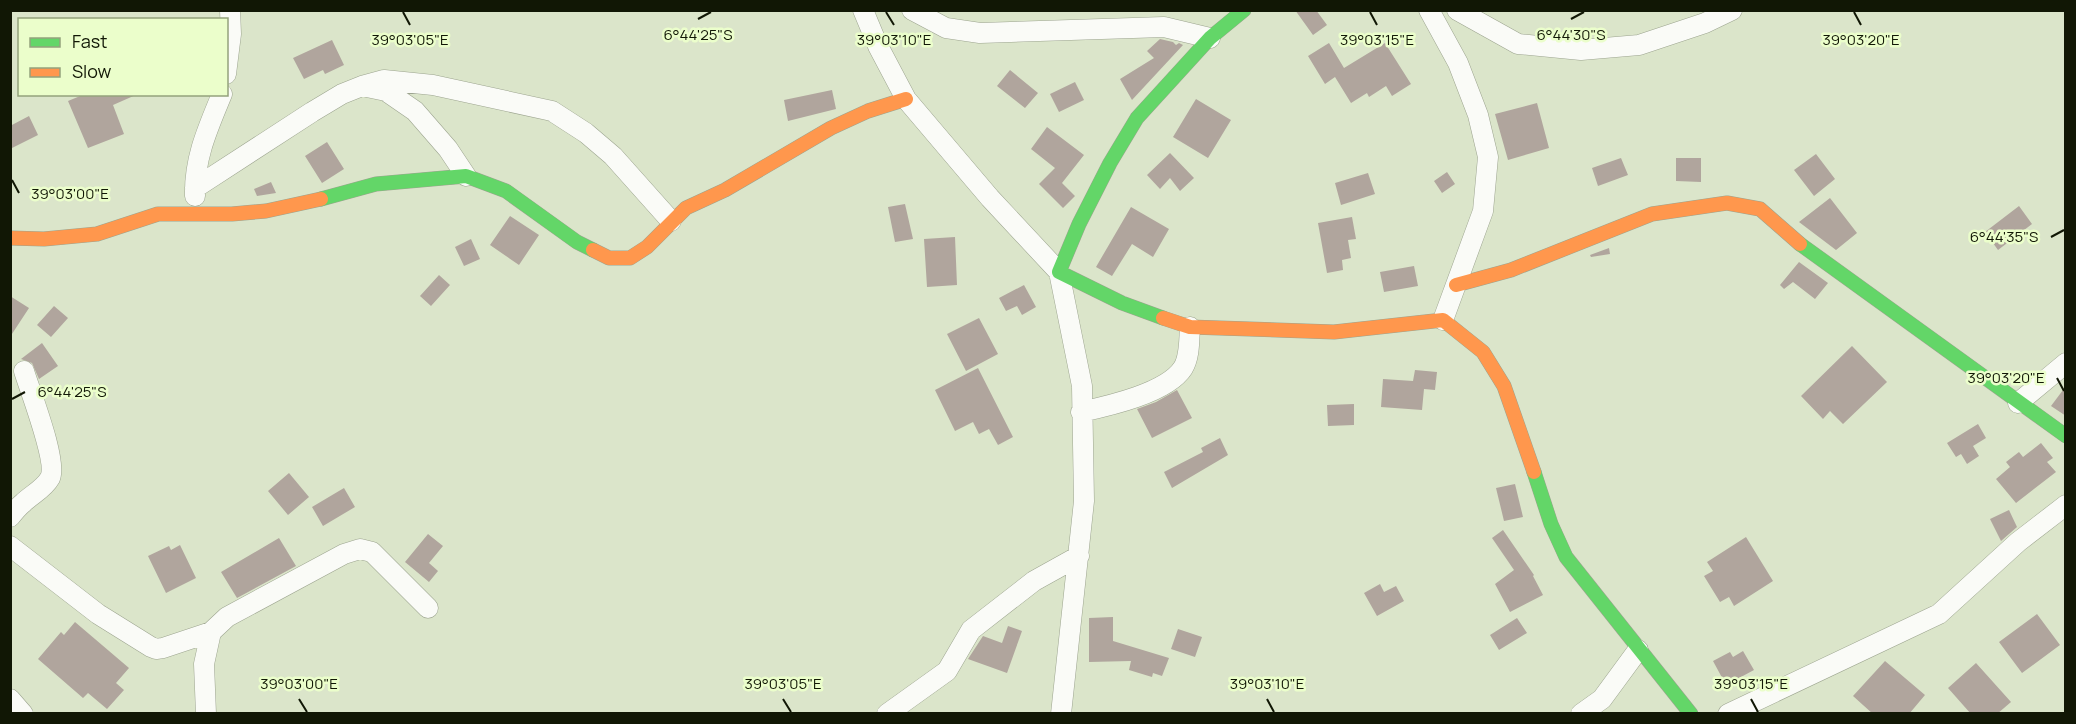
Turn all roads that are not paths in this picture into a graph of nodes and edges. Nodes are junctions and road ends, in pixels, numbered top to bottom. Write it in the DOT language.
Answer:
graph roads {
  1 [pos="230,10"];
  2 [pos="862,10"];
  3 [pos="912,10"];
  4 [pos="1244,10"];
  5 [pos="1429,10"];
  6 [pos="1457,10"];
  7 [pos="1732,10"];
  8 [pos="1210,38"];
  9 [pos="228,58"];
  10 [pos="362,86"];
  11 [pos="221,96"];
  12 [pos="906,99"];
  13 [pos="466,176"];
  14 [pos="195,188"];
  15 [pos="196,213"];
  16 [pos="670,221"];
  17 [pos="10,238"];
  18 [pos="1059,272"];
  19 [pos="1456,285"];
  20 [pos="1443,320"];
  21 [pos="1190,327"];
  22 [pos="2066,363"];
  23 [pos="24,371"];
  24 [pos="2018,403"];
  25 [pos="1081,412"];
  26 [pos="2066,436"];
  27 [pos="2066,505"];
  28 [pos="10,517"];
  29 [pos="10,546"];
  30 [pos="1079,556"];
  31 [pos="428,608"];
  32 [pos="211,632"];
  33 [pos="1638,650"];
  34 [pos="10,699"];
  35 [pos="23,714"];
  36 [pos="206,714"];
  37 [pos="888,714"];
  38 [pos="1061,714"];
  39 [pos="1581,714"];
  40 [pos="1691,714"];
  41 [pos="1728,714"];
  1 -- 9 [label="street"];
  2 -- 12 [label="street"];
  3 -- 8 [label="street"];
  4 -- 8 [label="street"];
  5 -- 19 [label="street"];
  6 -- 7 [label="street"];
  8 -- 18 [label="street"];
  10 -- 13 [label="street"];
  10 -- 14 [label="street"];
  10 -- 16 [label="street"];
  11 -- 14 [label="street"];
  12 -- 16 [label="street"];
  12 -- 18 [label="street"];
  13 -- 15 [label="street"];
  13 -- 16 [label="street"];
  14 -- 15 [label="street"];
  15 -- 17 [label="street"];
  18 -- 21 [label="street"];
  18 -- 25 [label="street"];
  19 -- 20 [label="street"];
  19 -- 24 [label="street"];
  20 -- 21 [label="street"];
  20 -- 33 [label="street"];
  21 -- 25 [label="street"];
  22 -- 24 [label="street"];
  23 -- 28 [label="street"];
  24 -- 26 [label="street"];
  25 -- 30 [label="street"];
  27 -- 41 [label="street"];
  29 -- 32 [label="street"];
  30 -- 37 [label="street"];
  30 -- 38 [label="street"];
  31 -- 32 [label="street"];
  32 -- 36 [label="street"];
  33 -- 39 [label="street"];
  33 -- 40 [label="street"];
  34 -- 35 [label="street"];
}
